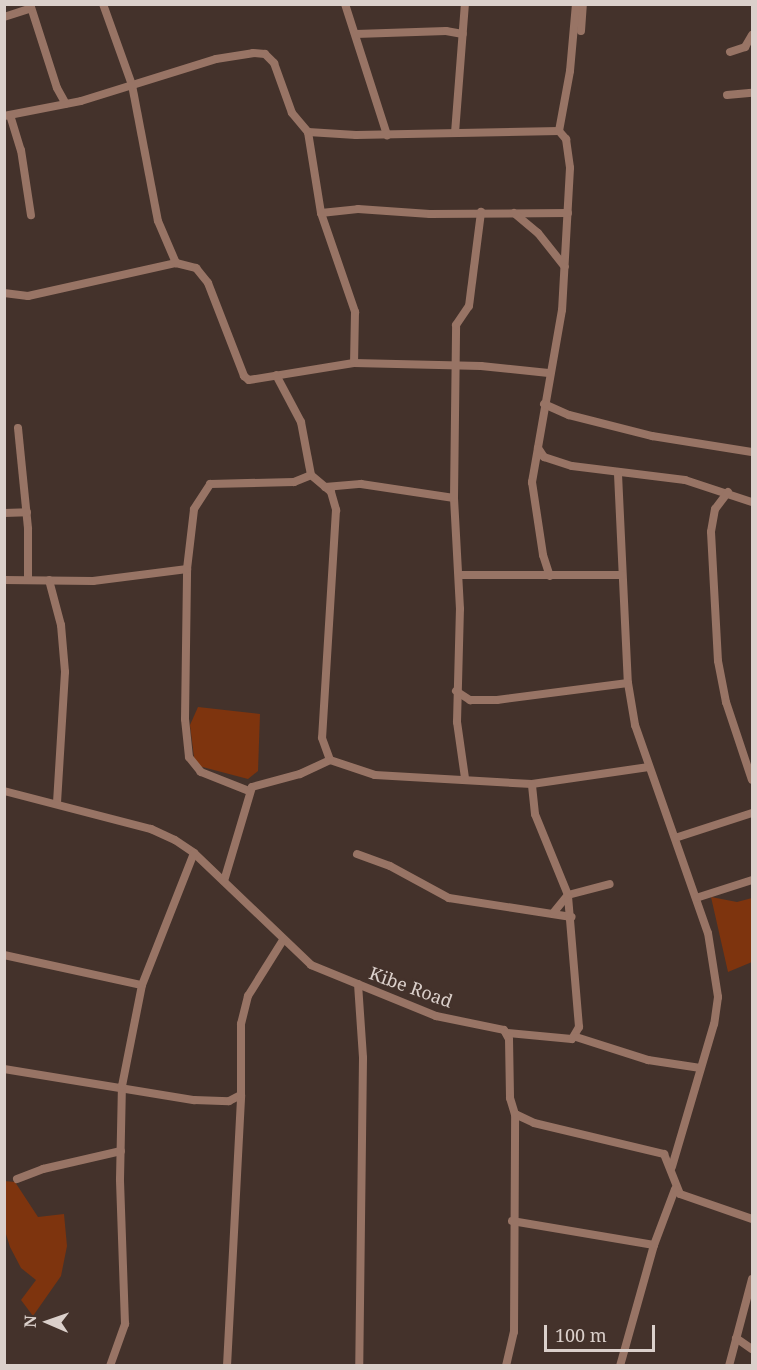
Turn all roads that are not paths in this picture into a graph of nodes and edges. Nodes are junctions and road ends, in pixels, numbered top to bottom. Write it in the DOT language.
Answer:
graph roads {
  1 [pos="103,4"];
  2 [pos="345,4"];
  3 [pos="465,4"];
  4 [pos="576,4"];
  5 [pos="583,4"];
  6 [pos="30,6"];
  7 [pos="4,17"];
  8 [pos="581,31"];
  9 [pos="356,34"];
  10 [pos="463,34"];
  11 [pos="753,35"];
  12 [pos="730,52"];
  13 [pos="132,85"];
  14 [pos="57,87"];
  15 [pos="753,93"];
  16 [pos="727,94"];
  17 [pos="66,104"];
  18 [pos="49,106"];
  19 [pos="7,116"];
  20 [pos="559,131"];
  21 [pos="308,132"];
  22 [pos="455,132"];
  23 [pos="387,135"];
  24 [pos="481,212"];
  25 [pos="321,213"];
  26 [pos="513,213"];
  27 [pos="568,213"];
  28 [pos="31,215"];
  29 [pos="176,263"];
  30 [pos="565,267"];
  31 [pos="5,291"];
  32 [pos="354,363"];
  33 [pos="459,364"];
  34 [pos="549,373"];
  35 [pos="276,375"];
  36 [pos="544,404"];
  37 [pos="18,428"];
  38 [pos="538,448"];
  39 [pos="753,452"];
  40 [pos="618,474"];
  41 [pos="311,476"];
  42 [pos="325,487"];
  43 [pos="728,492"];
  44 [pos="454,498"];
  45 [pos="753,502"];
  46 [pos="27,512"];
  47 [pos="4,513"];
  48 [pos="187,568"];
  49 [pos="459,575"];
  50 [pos="622,575"];
  51 [pos="550,576"];
  52 [pos="28,579"];
  53 [pos="4,580"];
  54 [pos="49,580"];
  55 [pos="628,683"];
  56 [pos="456,691"];
  57 [pos="330,760"];
  58 [pos="649,767"];
  59 [pos="465,778"];
  60 [pos="753,780"];
  61 [pos="520,783"];
  62 [pos="532,784"];
  63 [pos="4,791"];
  64 [pos="249,791"];
  65 [pos="531,799"];
  66 [pos="57,804"];
  67 [pos="753,813"];
  68 [pos="675,838"];
  69 [pos="194,853"];
  70 [pos="357,854"];
  71 [pos="753,880"];
  72 [pos="224,881"];
  73 [pos="610,884"];
  74 [pos="568,895"];
  75 [pos="696,898"];
  76 [pos="554,912"];
  77 [pos="572,917"];
  78 [pos="282,940"];
  79 [pos="4,955"];
  80 [pos="358,984"];
  81 [pos="142,985"];
  82 [pos="507,1033"];
  83 [pos="576,1037"];
  84 [pos="700,1068"];
  85 [pos="4,1069"];
  86 [pos="122,1086"];
  87 [pos="241,1095"];
  88 [pos="229,1101"];
  89 [pos="240,1111"];
  90 [pos="515,1114"];
  91 [pos="121,1151"];
  92 [pos="672,1168"];
  93 [pos="17,1179"];
  94 [pos="675,1189"];
  95 [pos="753,1219"];
  96 [pos="512,1221"];
  97 [pos="654,1245"];
  98 [pos="753,1279"];
  99 [pos="736,1338"];
  100 [pos="753,1349"];
  101 [pos="110,1365"];
  102 [pos="227,1365"];
  103 [pos="359,1365"];
  104 [pos="506,1365"];
  105 [pos="620,1365"];
  106 [pos="729,1365"];
  1 -- 13 [label="street"];
  2 -- 9 [label="street"];
  3 -- 10 [label="street"];
  4 -- 20 [label="street"];
  5 -- 8 [label="street"];
  6 -- 7 [label="street"];
  6 -- 14 [label="street"];
  9 -- 10 [label="street"];
  9 -- 23 [label="street"];
  10 -- 22 [label="street"];
  11 -- 12 [label="street"];
  13 -- 17 [label="street"];
  13 -- 21 [label="street"];
  13 -- 29 [label="street"];
  14 -- 17 [label="street"];
  14 -- 18 [label="street"];
  15 -- 16 [label="street"];
  17 -- 18 [label="street"];
  18 -- 19 [label="street"];
  19 -- 28 [label="street"];
  20 -- 22 [label="street"];
  20 -- 27 [label="street"];
  21 -- 23 [label="street"];
  21 -- 25 [label="street"];
  22 -- 23 [label="street"];
  24 -- 25 [label="street"];
  24 -- 26 [label="street"];
  24 -- 33 [label="street"];
  25 -- 32 [label="street"];
  26 -- 27 [label="street"];
  26 -- 30 [label="street"];
  27 -- 30 [label="street"];
  29 -- 31 [label="street"];
  29 -- 35 [label="street"];
  30 -- 34 [label="street"];
  32 -- 33 [label="street"];
  32 -- 35 [label="street"];
  33 -- 34 [label="street"];
  33 -- 44 [label="street"];
  34 -- 36 [label="street"];
  35 -- 41 [label="street"];
  36 -- 38 [label="street"];
  36 -- 39 [label="street"];
  37 -- 46 [label="street"];
  38 -- 40 [label="street"];
  38 -- 51 [label="street"];
  40 -- 43 [label="street"];
  40 -- 50 [label="street"];
  41 -- 42 [label="street"];
  41 -- 48 [label="street"];
  42 -- 44 [label="street"];
  42 -- 57 [label="street"];
  43 -- 45 [label="street"];
  43 -- 60 [label="street"];
  44 -- 49 [label="street"];
  46 -- 47 [label="street"];
  46 -- 52 [label="street"];
  48 -- 54 [label="street"];
  48 -- 64 [label="street"];
  49 -- 51 [label="street"];
  49 -- 56 [label="street"];
  50 -- 51 [label="street"];
  50 -- 55 [label="street"];
  52 -- 53 [label="street"];
  52 -- 54 [label="street"];
  54 -- 66 [label="street"];
  55 -- 56 [label="street"];
  55 -- 58 [label="street"];
  56 -- 59 [label="street"];
  57 -- 59 [label="street"];
  57 -- 64 [label="street"];
  58 -- 62 [label="street"];
  58 -- 68 [label="street"];
  59 -- 61 [label="street"];
  61 -- 62 [label="street"];
  61 -- 65 [label="street"];
  62 -- 65 [label="street"];
  63 -- 66 [label="street, Kibe Road"];
  64 -- 72 [label="street"];
  65 -- 74 [label="street"];
  66 -- 69 [label="street, Kibe Road"];
  67 -- 68 [label="street"];
  68 -- 75 [label="street"];
  69 -- 72 [label="street, Kibe Road"];
  69 -- 81 [label="street"];
  70 -- 76 [label="street"];
  71 -- 75 [label="street"];
  72 -- 78 [label="street, Kibe Road"];
  73 -- 74 [label="street"];
  74 -- 76 [label="street"];
  74 -- 77 [label="street"];
  75 -- 84 [label="street"];
  76 -- 77 [label="street"];
  77 -- 83 [label="street"];
  78 -- 80 [label="street, Kibe Road"];
  78 -- 87 [label="street"];
  79 -- 81 [label="street"];
  80 -- 82 [label="street, Kibe Road"];
  80 -- 103 [label="street"];
  81 -- 86 [label="street"];
  82 -- 83 [label="street, Kibe Road"];
  82 -- 90 [label="street"];
  83 -- 84 [label="street, Kibe Road"];
  84 -- 92 [label="street"];
  85 -- 86 [label="street"];
  86 -- 88 [label="street"];
  86 -- 91 [label="street"];
  87 -- 88 [label="street"];
  87 -- 89 [label="street"];
  88 -- 89 [label="street"];
  89 -- 102 [label="street"];
  90 -- 92 [label="street"];
  90 -- 96 [label="street"];
  91 -- 93 [label="street"];
  91 -- 101 [label="street"];
  92 -- 94 [label="street"];
  94 -- 95 [label="street"];
  94 -- 97 [label="street"];
  96 -- 97 [label="street"];
  96 -- 104 [label="street"];
  97 -- 105 [label="street"];
  98 -- 99 [label="street"];
  99 -- 100 [label="street"];
  99 -- 106 [label="street"];
}
